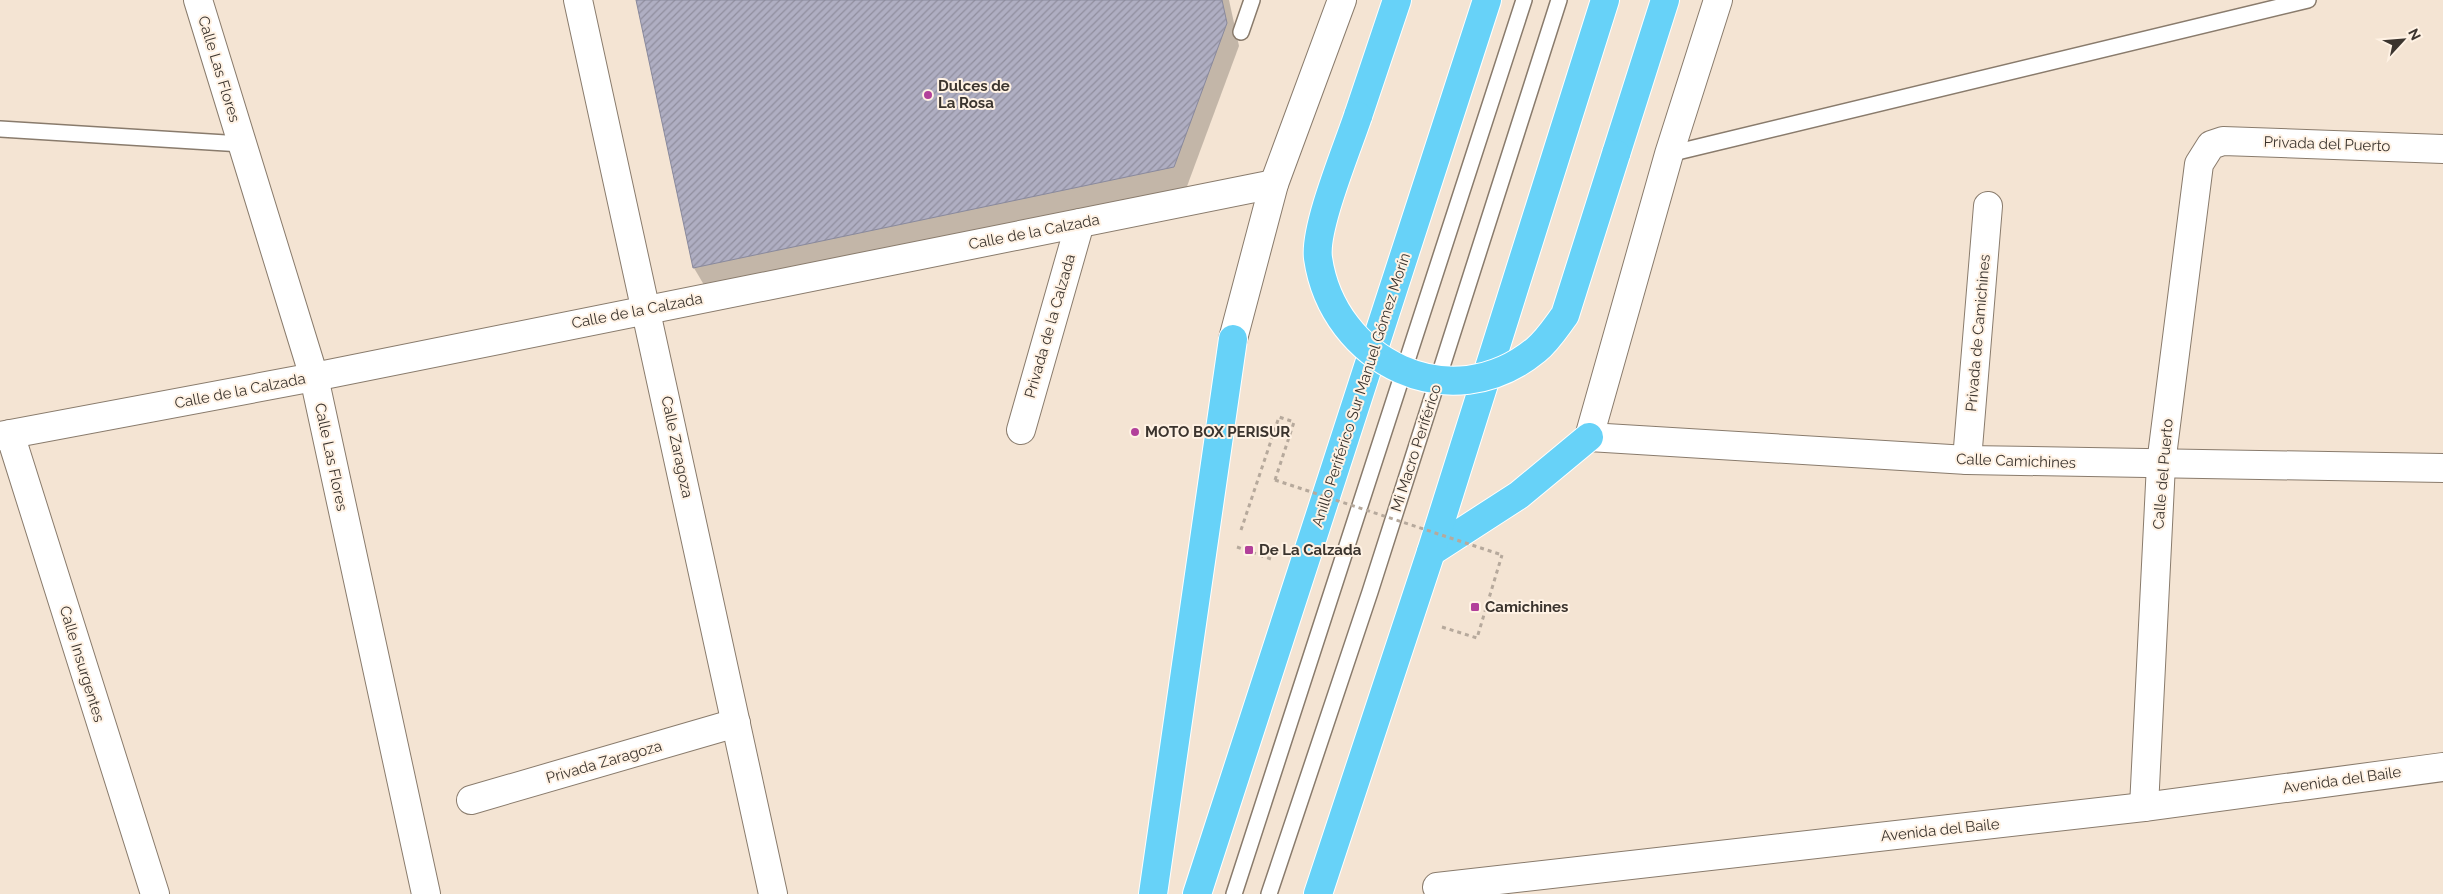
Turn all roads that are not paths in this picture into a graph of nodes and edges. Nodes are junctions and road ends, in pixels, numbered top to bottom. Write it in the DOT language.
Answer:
graph roads {
  1 [pos="198,0"];
  2 [pos="578,0"];
  3 [pos="1252,0"];
  4 [pos="1342,0"];
  5 [pos="1397,0"];
  6 [pos="1487,0"];
  7 [pos="1524,0"];
  8 [pos="1559,0"];
  9 [pos="1605,0"];
  10 [pos="1665,0"];
  11 [pos="1718,0"];
  12 [pos="2308,0"];
  13 [pos="1241,32"];
  14 [pos="0,129"];
  15 [pos="242,144"];
  16 [pos="2211,145"];
  17 [pos="2443,148"];
  18 [pos="1669,154"];
  19 [pos="1274,184"];
  20 [pos="1988,206"];
  21 [pos="1080,223"];
  22 [pos="647,309"];
  23 [pos="1233,339"];
  24 [pos="314,377"];
  25 [pos="1021,430"];
  26 [pos="5,435"];
  27 [pos="1589,437"];
  28 [pos="1968,460"];
  29 [pos="2161,464"];
  30 [pos="2443,468"];
  31 [pos="1431,552"];
  32 [pos="736,723"];
  33 [pos="2443,767"];
  34 [pos="471,800"];
  35 [pos="2144,807"];
  36 [pos="1437,887"];
  37 [pos="155,894"];
  38 [pos="426,894"];
  39 [pos="773,894"];
  40 [pos="1152,894"];
  41 [pos="1197,894"];
  42 [pos="1234,894"];
  43 [pos="1269,894"];
  44 [pos="1318,894"];
  1 -- 15 [label="street, Calle Las Flores"];
  2 -- 22 [label="street, Calle Zaragoza"];
  3 -- 13 [label="lane"];
  4 -- 19 [label="street"];
  5 -- 10 [label="highway, bridge"];
  6 -- 41 [label="highway, Anillo Periférico Sur Manuel Gómez Morín"];
  7 -- 42 [label="lane"];
  8 -- 43 [label="lane, Mi Macro Periférico"];
  9 -- 31 [label="highway"];
  11 -- 18 [label="street"];
  12 -- 18 [label="lane"];
  14 -- 15 [label="lane"];
  15 -- 24 [label="street, Calle Las Flores"];
  16 -- 17 [label="street, Privada del Puerto"];
  16 -- 29 [label="street, Calle del Puerto"];
  18 -- 27 [label="street"];
  19 -- 21 [label="street, Calle de la Calzada"];
  19 -- 23 [label="street"];
  20 -- 28 [label="street, Privada de Camichines"];
  21 -- 22 [label="street, Calle de la Calzada"];
  21 -- 25 [label="street, Privada de la Calzada"];
  22 -- 24 [label="street, Calle de la Calzada"];
  22 -- 32 [label="street, Calle Zaragoza"];
  23 -- 40 [label="highway"];
  24 -- 26 [label="street, Calle de la Calzada"];
  24 -- 38 [label="street, Calle Las Flores"];
  26 -- 37 [label="street, Calle Insurgentes"];
  27 -- 28 [label="street, Calle Camichines"];
  27 -- 31 [label="highway"];
  28 -- 29 [label="street, Calle Camichines"];
  29 -- 30 [label="street, Calle Camichines"];
  29 -- 35 [label="street, Calle del Puerto"];
  31 -- 44 [label="highway"];
  32 -- 34 [label="street, Privada Zaragoza"];
  32 -- 39 [label="street, Calle Zaragoza"];
  33 -- 35 [label="street, Avenida del Baile"];
  35 -- 36 [label="street, Avenida del Baile"];
}
